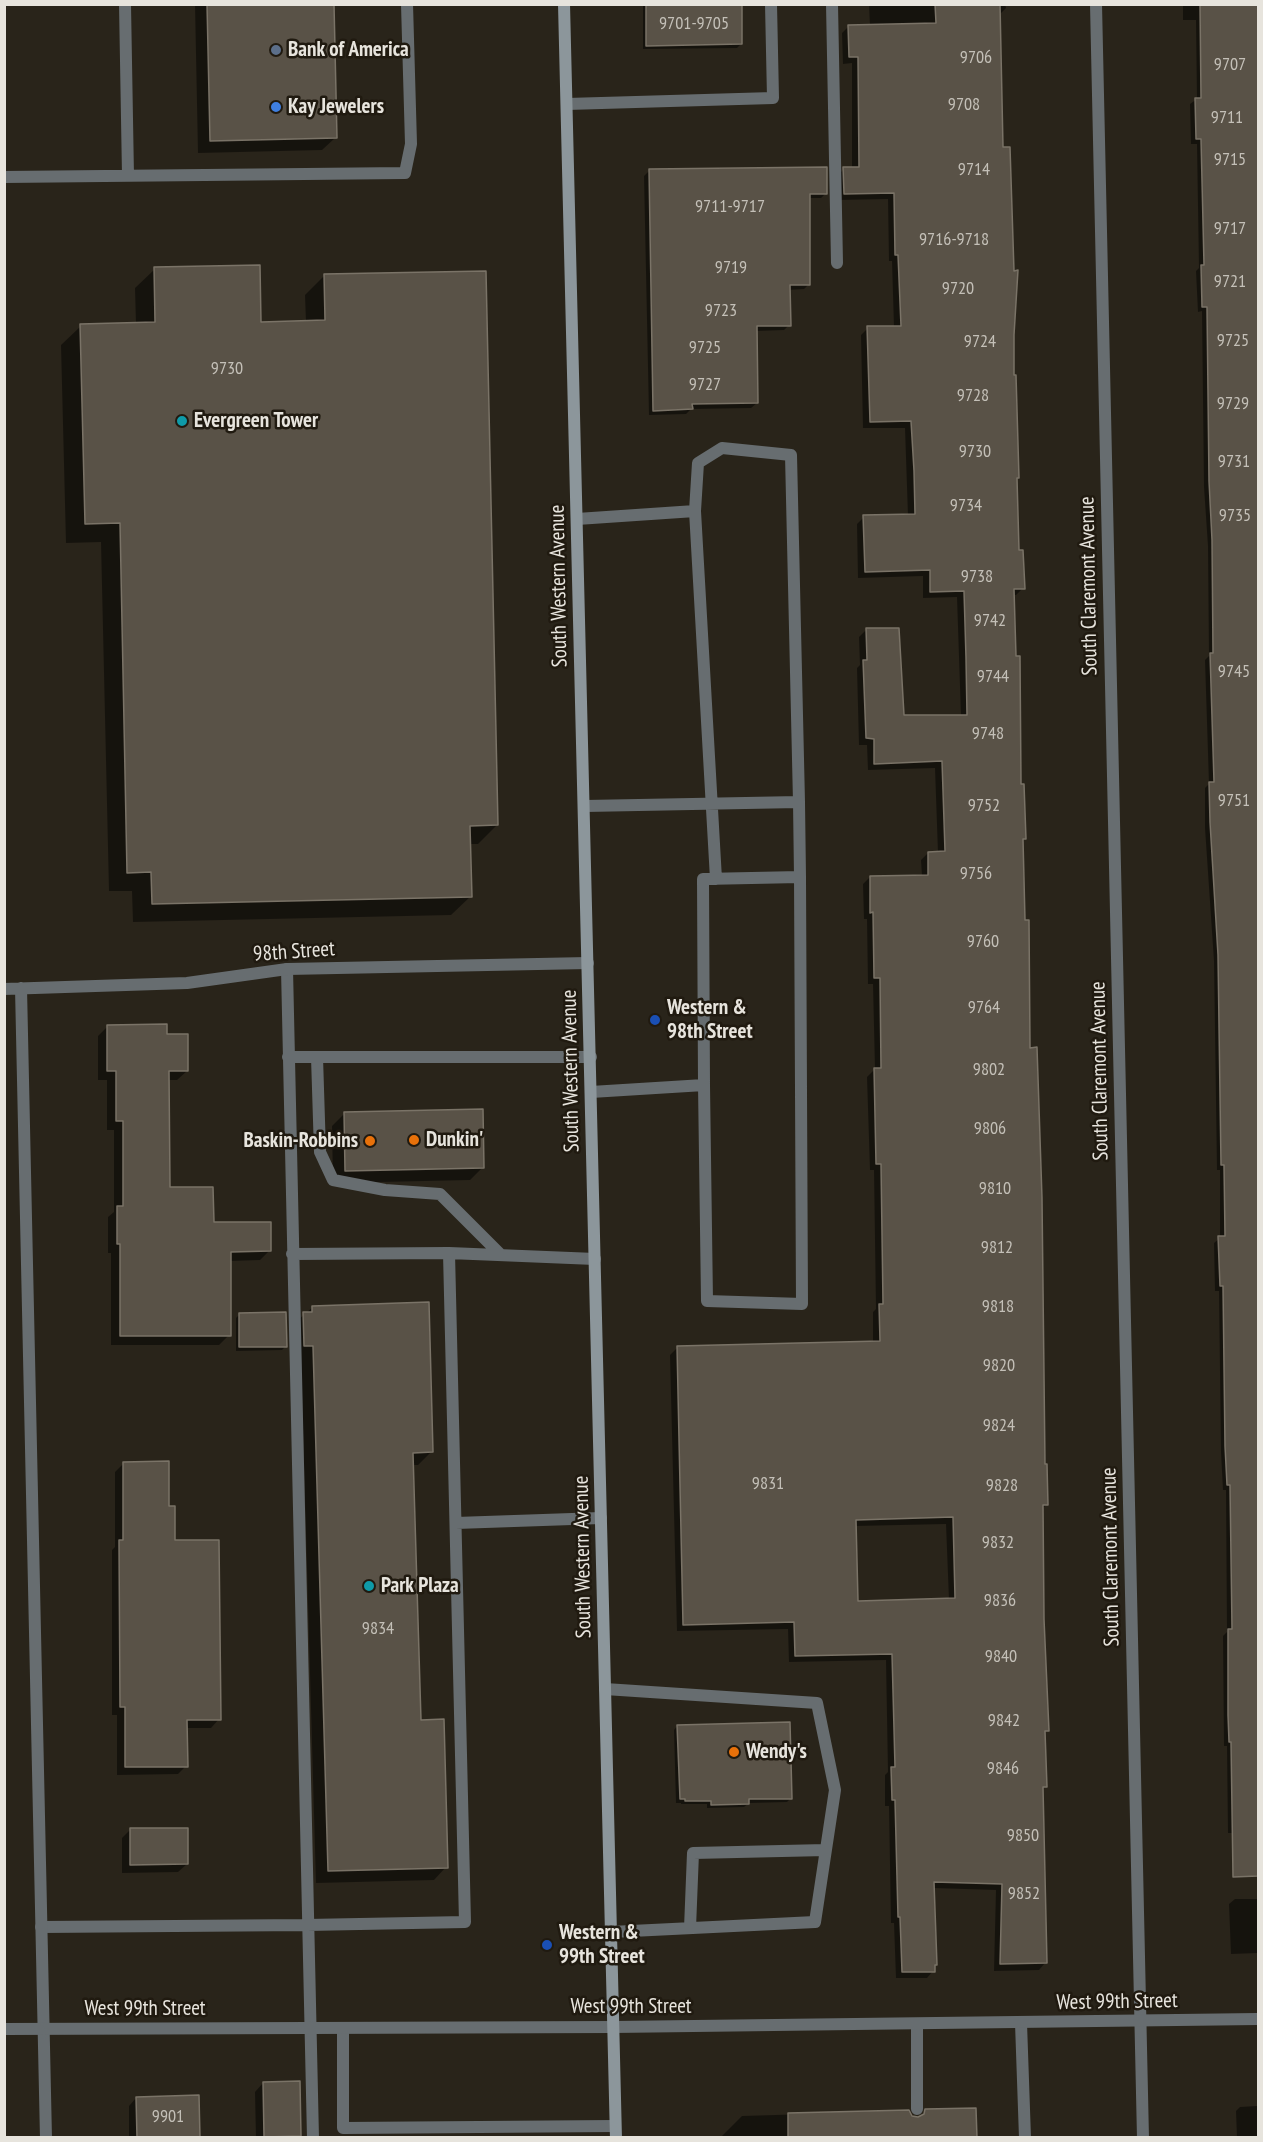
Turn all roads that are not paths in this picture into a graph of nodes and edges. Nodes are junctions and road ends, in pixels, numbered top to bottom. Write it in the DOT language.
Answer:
graph roads {
  1 [pos="124,4"];
  2 [pos="407,4"];
  3 [pos="564,4"];
  4 [pos="771,4"];
  5 [pos="832,4"];
  6 [pos="1096,4"];
  7 [pos="567,104"];
  8 [pos="128,176"];
  9 [pos="4,177"];
  10 [pos="837,262"];
  11 [pos="695,511"];
  12 [pos="577,519"];
  13 [pos="799,802"];
  14 [pos="711,804"];
  15 [pos="585,806"];
  16 [pos="800,877"];
  17 [pos="716,879"];
  18 [pos="588,963"];
  19 [pos="287,969"];
  20 [pos="4,988"];
  21 [pos="21,988"];
  22 [pos="288,1057"];
  23 [pos="317,1057"];
  24 [pos="591,1057"];
  25 [pos="704,1085"];
  26 [pos="591,1092"];
  27 [pos="449,1253"];
  28 [pos="292,1254"];
  29 [pos="501,1255"];
  30 [pos="595,1259"];
  31 [pos="601,1518"];
  32 [pos="456,1523"];
  33 [pos="605,1689"];
  34 [pos="826,1850"];
  35 [pos="307,1925"];
  36 [pos="41,1927"];
  37 [pos="690,1928"];
  38 [pos="611,1932"];
  39 [pos="1258,2019"];
  40 [pos="1140,2022"];
  41 [pos="1021,2023"];
  42 [pos="916,2024"];
  43 [pos="613,2027"];
  44 [pos="43,2028"];
  45 [pos="310,2028"];
  46 [pos="344,2028"];
  47 [pos="4,2029"];
  48 [pos="917,2109"];
  49 [pos="615,2132"];
  50 [pos="46,2138"];
  51 [pos="313,2138"];
  52 [pos="1025,2138"];
  53 [pos="1143,2138"];
  1 -- 8 [label="street"];
  2 -- 8 [label="street"];
  3 -- 7 [label="main road, South Western Avenue"];
  4 -- 7 [label="street"];
  5 -- 10 [label="street"];
  6 -- 40 [label="street, South Claremont Avenue"];
  7 -- 12 [label="main road, South Western Avenue"];
  8 -- 9 [label="street"];
  11 -- 12 [label="street"];
  11 -- 13 [label="street"];
  11 -- 14 [label="street"];
  12 -- 15 [label="main road, South Western Avenue"];
  13 -- 14 [label="street"];
  13 -- 16 [label="street"];
  14 -- 15 [label="street"];
  14 -- 17 [label="street"];
  15 -- 18 [label="main road, South Western Avenue"];
  16 -- 17 [label="street"];
  16 -- 25 [label="street"];
  17 -- 25 [label="street"];
  18 -- 19 [label="street, 98th Street"];
  18 -- 24 [label="main road, South Western Avenue"];
  19 -- 21 [label="street, 98th Street"];
  19 -- 22 [label="street"];
  20 -- 21 [label="street, 98th Street"];
  21 -- 36 [label="street"];
  22 -- 23 [label="street"];
  22 -- 28 [label="street"];
  23 -- 24 [label="street"];
  23 -- 29 [label="street"];
  24 -- 26 [label="main road, South Western Avenue"];
  25 -- 26 [label="street"];
  26 -- 30 [label="main road, South Western Avenue"];
  27 -- 28 [label="street"];
  27 -- 29 [label="street"];
  27 -- 32 [label="street"];
  28 -- 35 [label="street"];
  29 -- 30 [label="street"];
  30 -- 31 [label="main road, South Western Avenue"];
  31 -- 32 [label="street"];
  31 -- 33 [label="main road, South Western Avenue"];
  32 -- 35 [label="street"];
  33 -- 34 [label="street"];
  33 -- 38 [label="main road, South Western Avenue"];
  34 -- 37 [label="street"];
  34 -- 37 [label="street"];
  35 -- 36 [label="street"];
  35 -- 45 [label="street"];
  36 -- 44 [label="street"];
  37 -- 38 [label="street"];
  38 -- 43 [label="main road, South Western Avenue"];
  39 -- 40 [label="street, West 99th Street"];
  40 -- 41 [label="street, West 99th Street"];
  40 -- 53 [label="street, South Claremont Avenue"];
  41 -- 42 [label="street, West 99th Street"];
  41 -- 52 [label="street"];
  42 -- 43 [label="street, West 99th Street"];
  42 -- 48 [label="street"];
  43 -- 46 [label="street, West 99th Street"];
  43 -- 49 [label="main road, South Western Avenue"];
  44 -- 45 [label="street, West 99th Street"];
  44 -- 47 [label="street, West 99th Street"];
  44 -- 50 [label="street"];
  45 -- 46 [label="street, West 99th Street"];
  45 -- 51 [label="street"];
  46 -- 49 [label="street"];
}
